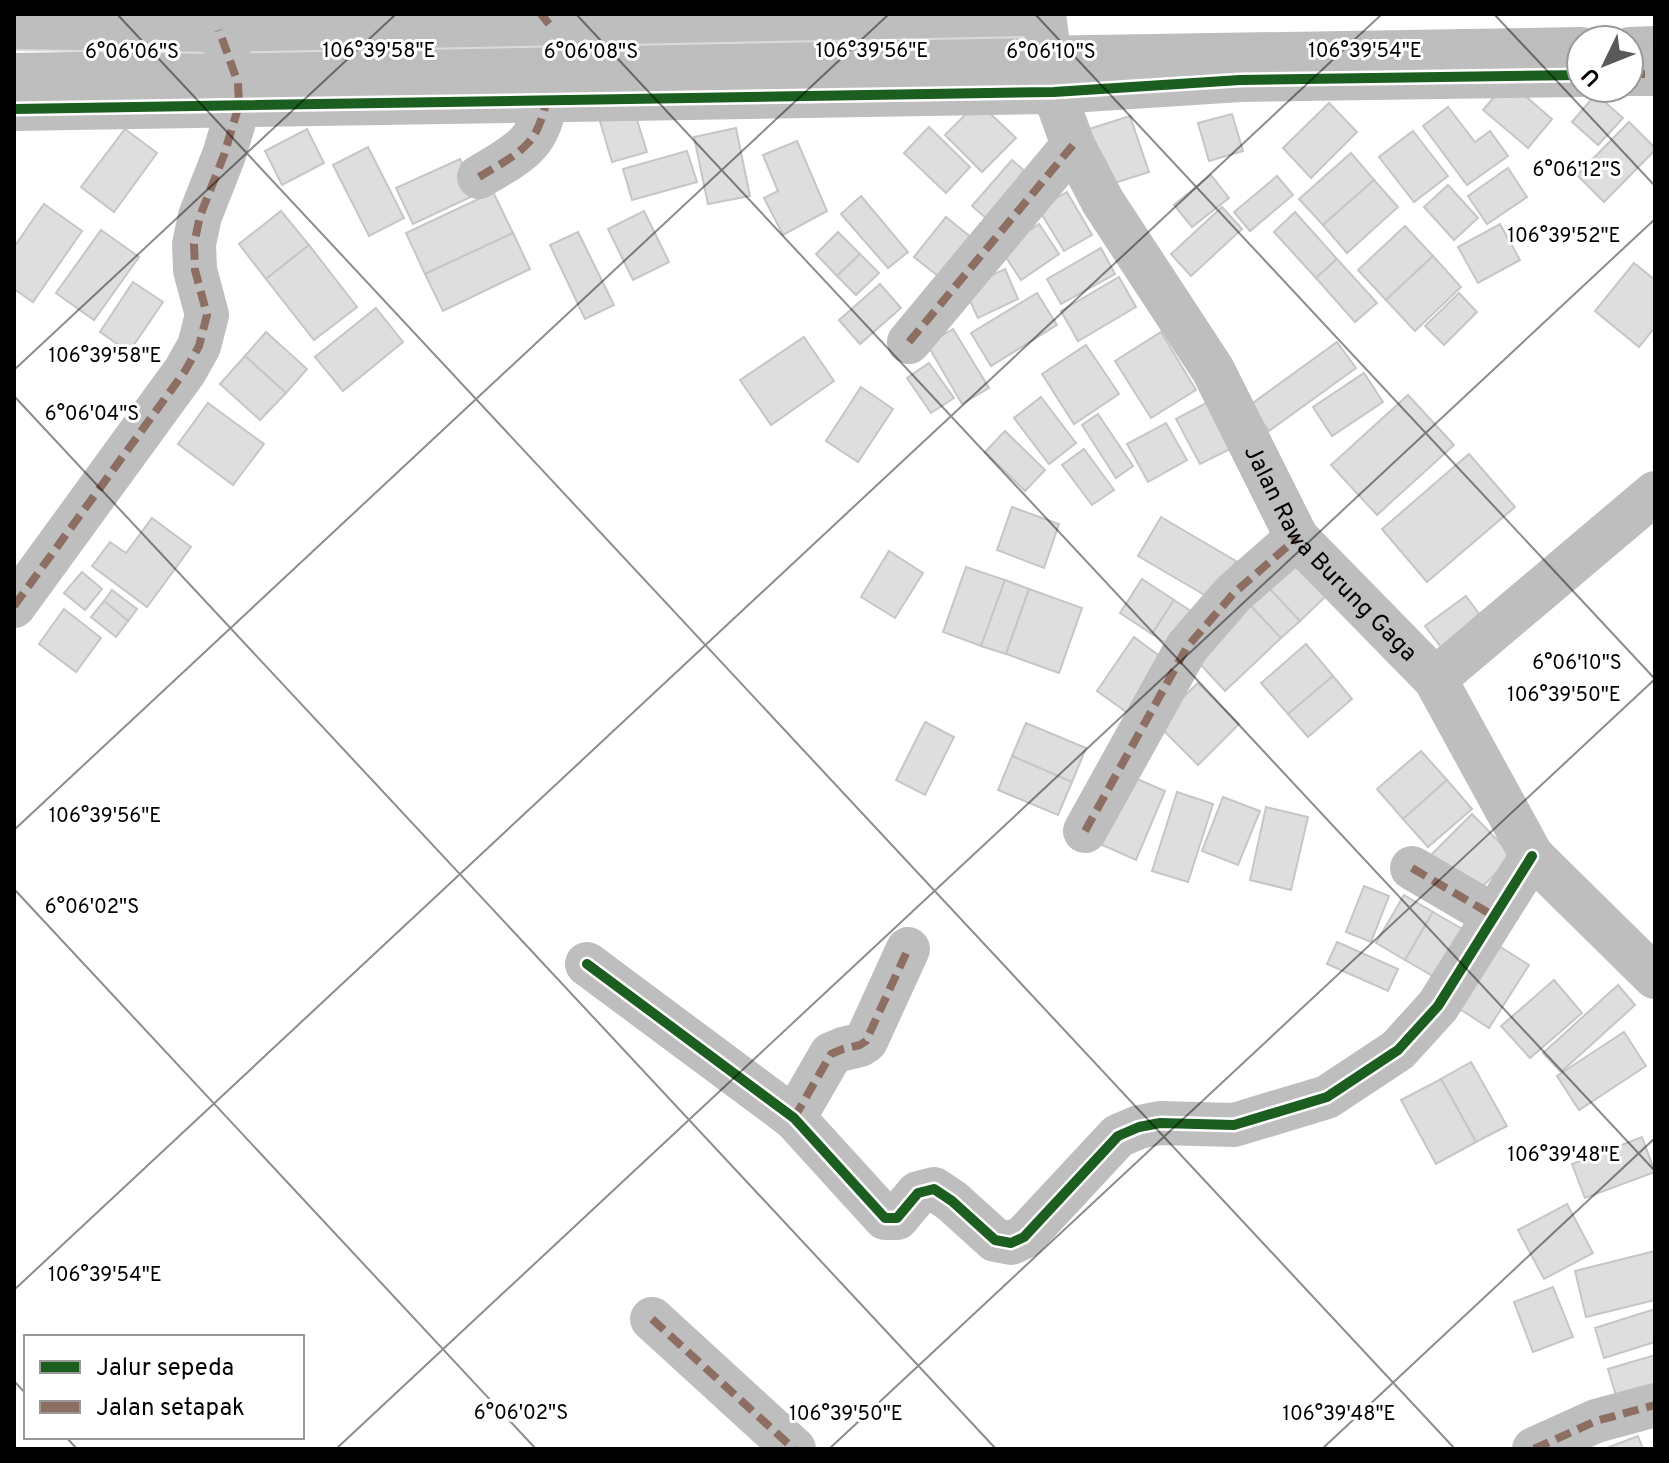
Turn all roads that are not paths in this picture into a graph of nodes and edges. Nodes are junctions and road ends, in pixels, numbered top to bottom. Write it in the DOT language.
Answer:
graph roads {
  1 [pos="545,19"];
  2 [pos="1041,19"];
  3 [pos="14,27"];
  4 [pos="221,36"];
  5 [pos="1565,75"];
  6 [pos="1053,84"];
  7 [pos="238,94"];
  8 [pos="547,100"];
  9 [pos="14,109"];
  10 [pos="1073,145"];
  11 [pos="479,177"];
  12 [pos="909,342"];
  13 [pos="1655,493"];
  14 [pos="1297,538"];
  15 [pos="14,606"];
  16 [pos="1435,679"];
  17 [pos="1085,831"];
  18 [pos="1532,856"];
  19 [pos="1412,868"];
  20 [pos="1494,916"];
  21 [pos="908,949"];
  22 [pos="587,964"];
  23 [pos="1655,977"];
  24 [pos="794,1118"];
  25 [pos="652,1319"];
  26 [pos="1655,1405"];
  27 [pos="794,1449"];
  28 [pos="1534,1449"];
  1 -- 2 [label="street"];
  1 -- 4 [label="street"];
  2 -- 6 [label="street, Jalan Rawa Burung Gaga"];
  3 -- 4 [label="street"];
  4 -- 7 [label="street"];
  5 -- 6 [label="street"];
  6 -- 8 [label="street"];
  6 -- 10 [label="street, Jalan Rawa Burung Gaga"];
  7 -- 8 [label="street"];
  7 -- 9 [label="street"];
  7 -- 15 [label="street"];
  8 -- 11 [label="street"];
  10 -- 12 [label="street"];
  10 -- 14 [label="street, Jalan Rawa Burung Gaga"];
  13 -- 16 [label="street"];
  14 -- 16 [label="street, Jalan Rawa Burung Gaga"];
  14 -- 17 [label="street"];
  16 -- 18 [label="street, Jalan Rawa Burung Gaga"];
  18 -- 20 [label="street"];
  18 -- 23 [label="street, Jalan Rawa Burung Gaga"];
  19 -- 20 [label="street"];
  20 -- 24 [label="street"];
  21 -- 24 [label="street"];
  22 -- 24 [label="street"];
  25 -- 27 [label="street"];
  26 -- 28 [label="street"];
}
